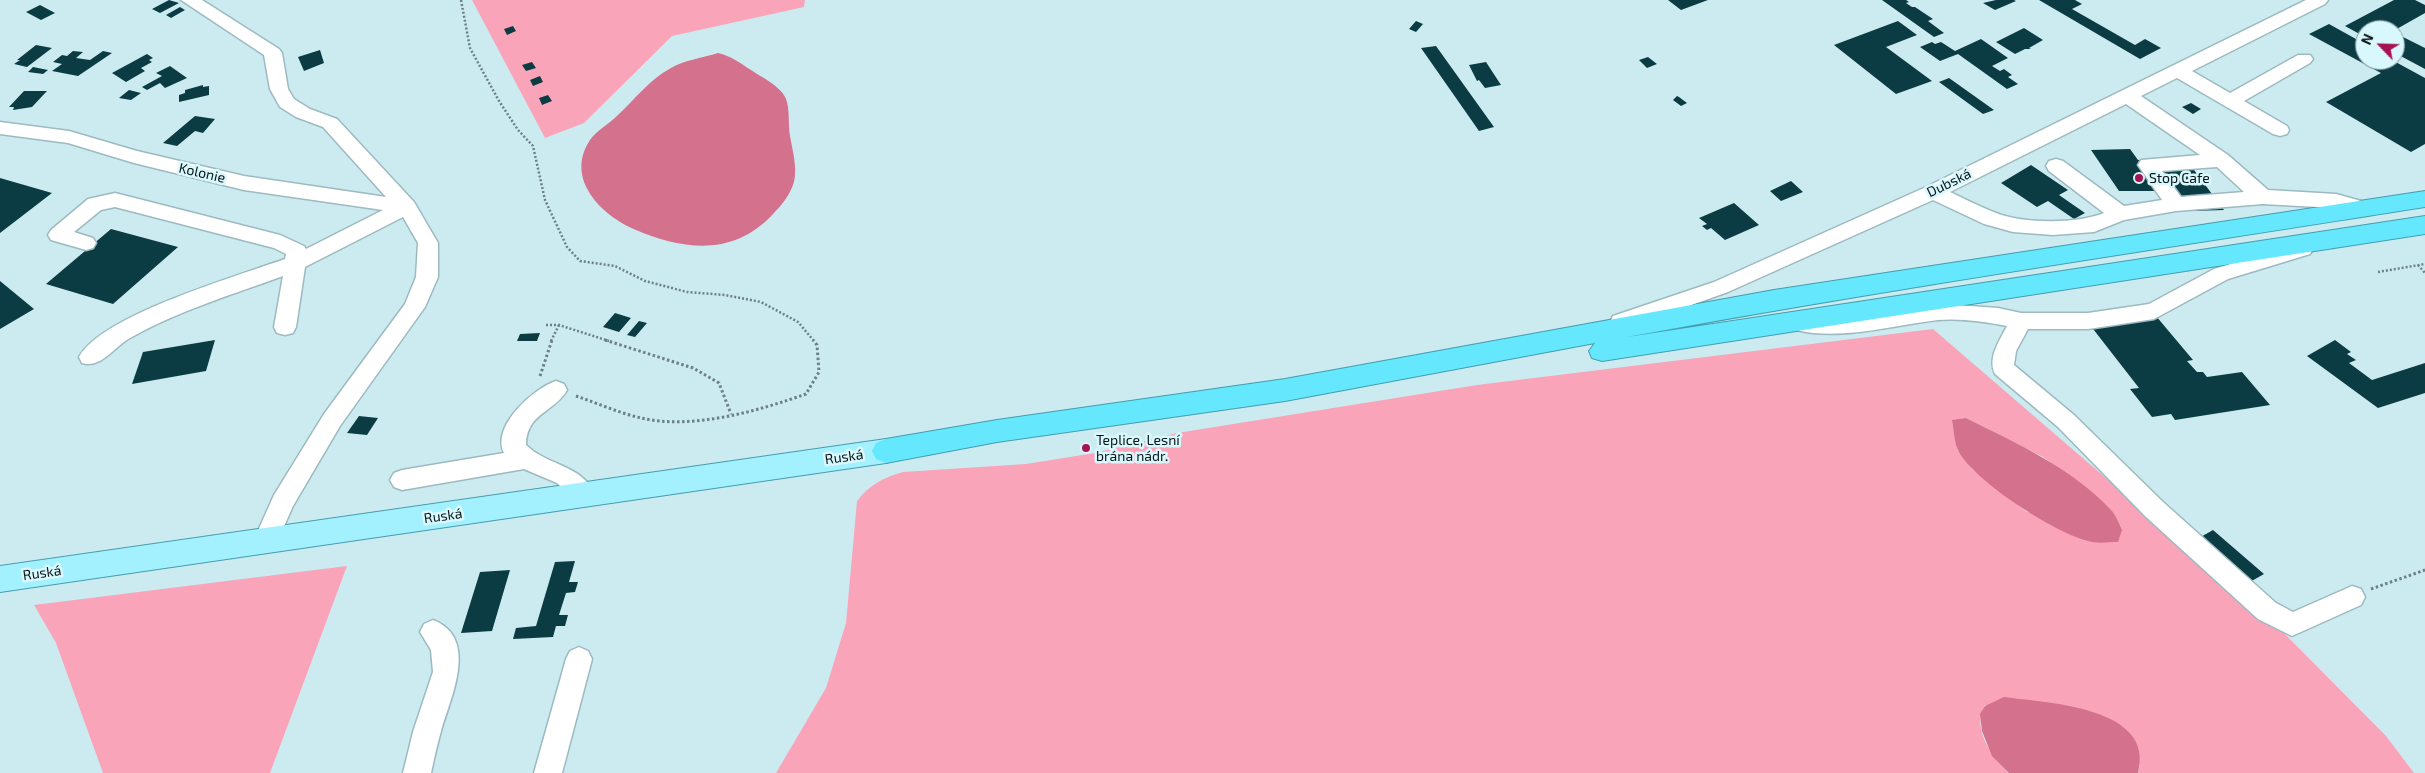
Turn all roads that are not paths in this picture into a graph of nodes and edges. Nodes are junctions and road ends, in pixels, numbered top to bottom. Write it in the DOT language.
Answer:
graph roads {
  1 [pos="190,0"];
  2 [pos="2319,0"];
  3 [pos="2304,58"];
  4 [pos="2177,70"];
  5 [pos="2126,95"];
  6 [pos="2230,101"];
  7 [pos="0,128"];
  8 [pos="2280,130"];
  9 [pos="2221,160"];
  10 [pos="2056,166"];
  11 [pos="1933,192"];
  12 [pos="2263,197"];
  13 [pos="2425,200"];
  14 [pos="2176,204"];
  15 [pos="407,207"];
  16 [pos="2365,209"];
  17 [pos="2120,214"];
  18 [pos="2425,225"];
  19 [pos="2339,238"];
  20 [pos="86,243"];
  21 [pos="293,264"];
  22 [pos="1785,321"];
  23 [pos="2021,321"];
  24 [pos="285,327"];
  25 [pos="1567,338"];
  26 [pos="90,357"];
  27 [pos="556,390"];
  28 [pos="886,451"];
  29 [pos="525,459"];
  30 [pos="402,480"];
  31 [pos="585,496"];
  32 [pos="265,542"];
  33 [pos="0,579"];
  34 [pos="2352,597"];
  35 [pos="433,632"];
  36 [pos="579,659"];
  37 [pos="417,773"];
  38 [pos="548,773"];
  1 -- 15 [label="street"];
  2 -- 4 [label="street, Dubská"];
  3 -- 6 [label="street"];
  4 -- 5 [label="street, Dubská"];
  4 -- 6 [label="street"];
  5 -- 9 [label="street"];
  5 -- 11 [label="street, Dubská"];
  6 -- 8 [label="street"];
  7 -- 15 [label="street, Kolonie"];
  9 -- 12 [label="street"];
  9 -- 14 [label="street"];
  10 -- 17 [label="street"];
  11 -- 17 [label="street"];
  11 -- 25 [label="street, Dubská"];
  12 -- 14 [label="street"];
  12 -- 16 [label="street"];
  13 -- 16 [label="highway"];
  14 -- 17 [label="street"];
  15 -- 21 [label="street"];
  15 -- 32 [label="street"];
  16 -- 25 [label="highway"];
  18 -- 19 [label="highway"];
  19 -- 22 [label="highway"];
  19 -- 23 [label="street"];
  20 -- 21 [label="street"];
  21 -- 24 [label="street"];
  21 -- 26 [label="street"];
  22 -- 23 [label="street"];
  22 -- 28 [label="highway"];
  23 -- 34 [label="street"];
  25 -- 28 [label="highway"];
  27 -- 29 [label="street"];
  28 -- 31 [label="main road, Ruská"];
  29 -- 30 [label="street"];
  29 -- 31 [label="street"];
  31 -- 32 [label="main road, Ruská"];
  32 -- 33 [label="main road, Ruská"];
  35 -- 37 [label="street"];
  36 -- 38 [label="street"];
}
